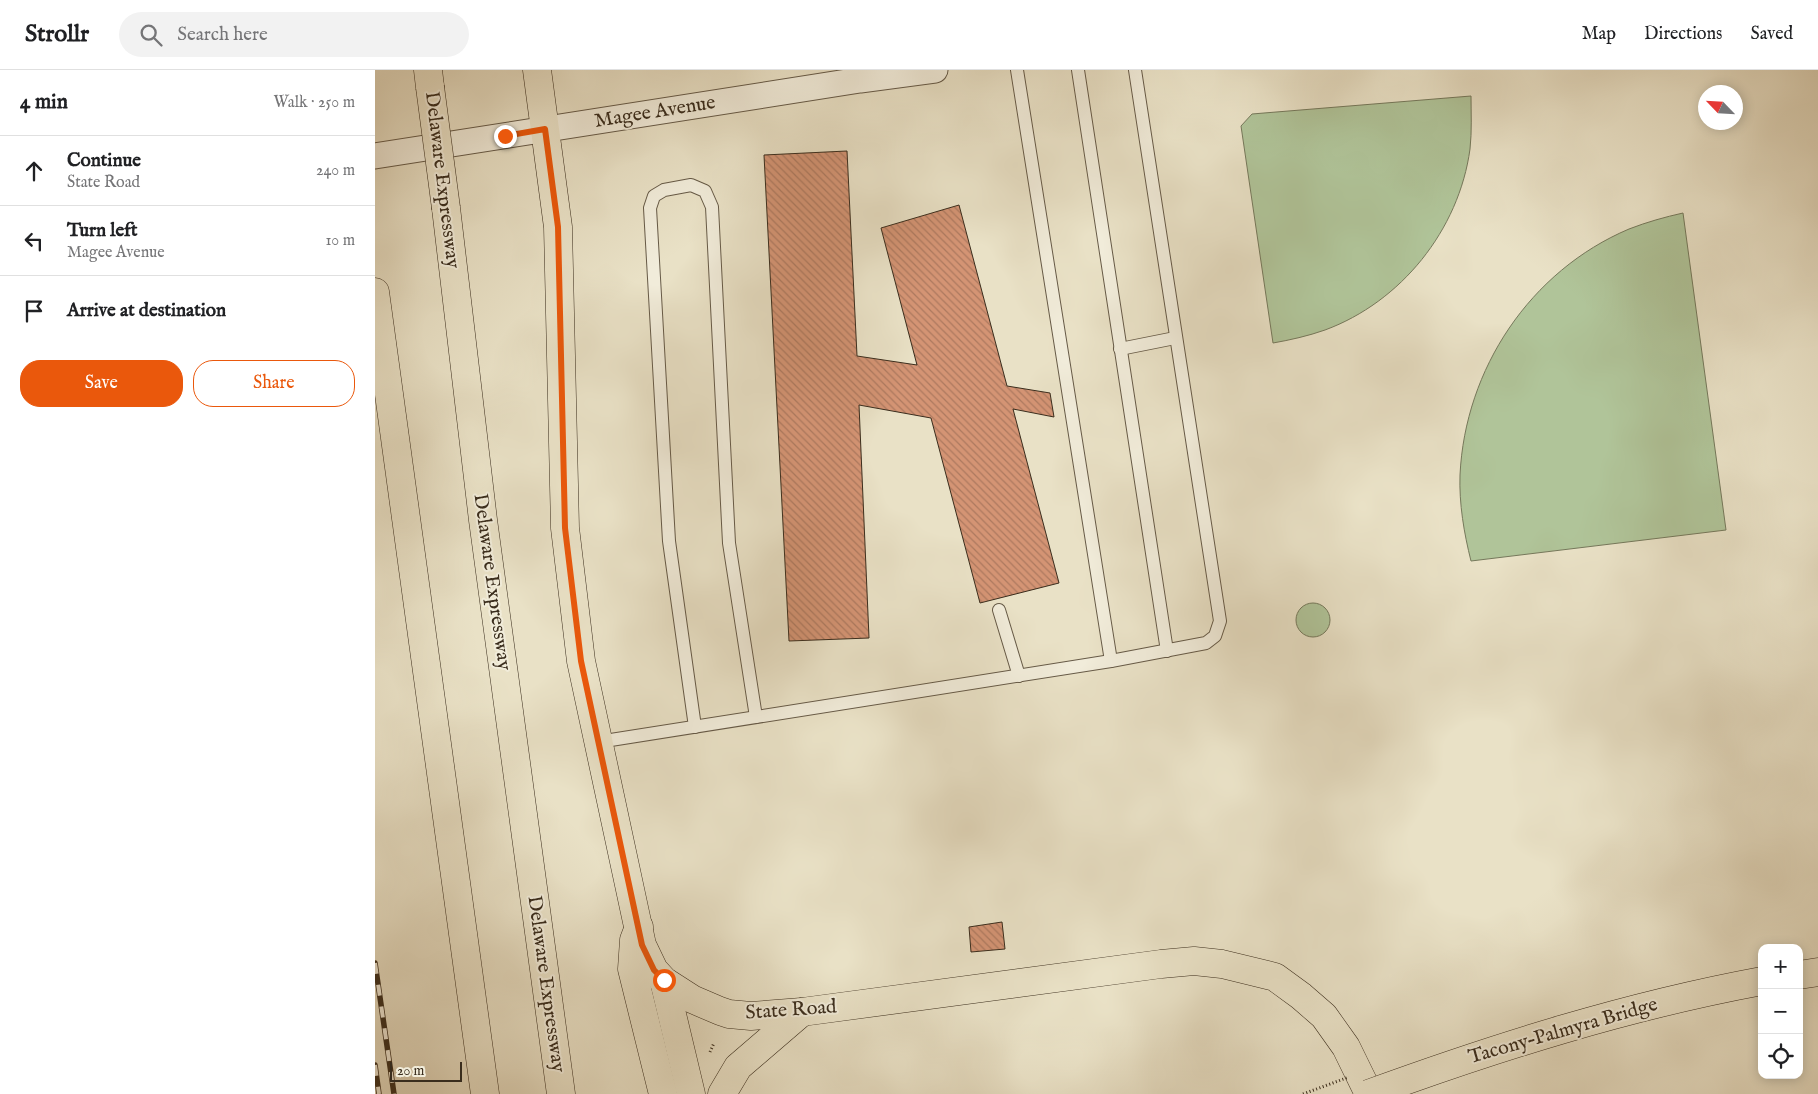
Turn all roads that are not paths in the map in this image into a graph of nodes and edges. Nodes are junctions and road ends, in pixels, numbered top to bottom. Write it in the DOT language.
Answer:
graph roads {
  1 [pos="537,70"];
  2 [pos="935,70"];
  3 [pos="1017,70"];
  4 [pos="1078,70"];
  5 [pos="1135,70"];
  6 [pos="429,79"];
  7 [pos="545,129"];
  8 [pos="375,156"];
  9 [pos="375,292"];
  10 [pos="1175,338"];
  11 [pos="1121,348"];
  12 [pos="999,610"];
  13 [pos="1167,651"];
  14 [pos="1111,661"];
  15 [pos="1019,676"];
  16 [pos="756,717"];
  17 [pos="695,727"];
  18 [pos="598,742"];
  19 [pos="639,927"];
  20 [pos="1818,972"];
  21 [pos="1803,974"];
  22 [pos="664,980"];
  23 [pos="1758,982"];
  24 [pos="802,1012"];
  25 [pos="485,1094"];
  26 [pos="561,1094"];
  27 [pos="663,1094"];
  28 [pos="691,1094"];
  29 [pos="722,1094"];
  30 [pos="1369,1094"];
  1 -- 7 [label="main road, State Road"];
  2 -- 7 [label="street, Magee Avenue"];
  3 -- 14 [label="lane"];
  4 -- 11 [label="lane"];
  5 -- 10 [label="lane"];
  6 -- 26 [label="main road, Delaware Expressway, bridge"];
  7 -- 8 [label="street, Magee Avenue"];
  7 -- 18 [label="main road, State Road"];
  9 -- 25 [label="main road"];
  10 -- 11 [label="lane"];
  10 -- 13 [label="lane"];
  11 -- 13 [label="lane"];
  12 -- 15 [label="lane"];
  13 -- 14 [label="lane"];
  14 -- 15 [label="lane"];
  15 -- 16 [label="lane"];
  16 -- 17 [label="lane"];
  16 -- 17 [label="lane"];
  17 -- 18 [label="lane"];
  18 -- 19 [label="main road, State Road"];
  19 -- 22 [label="main road, State Road"];
  19 -- 27 [label="main road"];
  20 -- 21 [label="main road"];
  22 -- 24 [label="main road, State Road"];
  22 -- 28 [label="main road"];
  23 -- 30 [label="main road, Tacony–Palmyra Bridge, bridge"];
  24 -- 29 [label="main road"];
  24 -- 30 [label="main road, State Road"];
}
